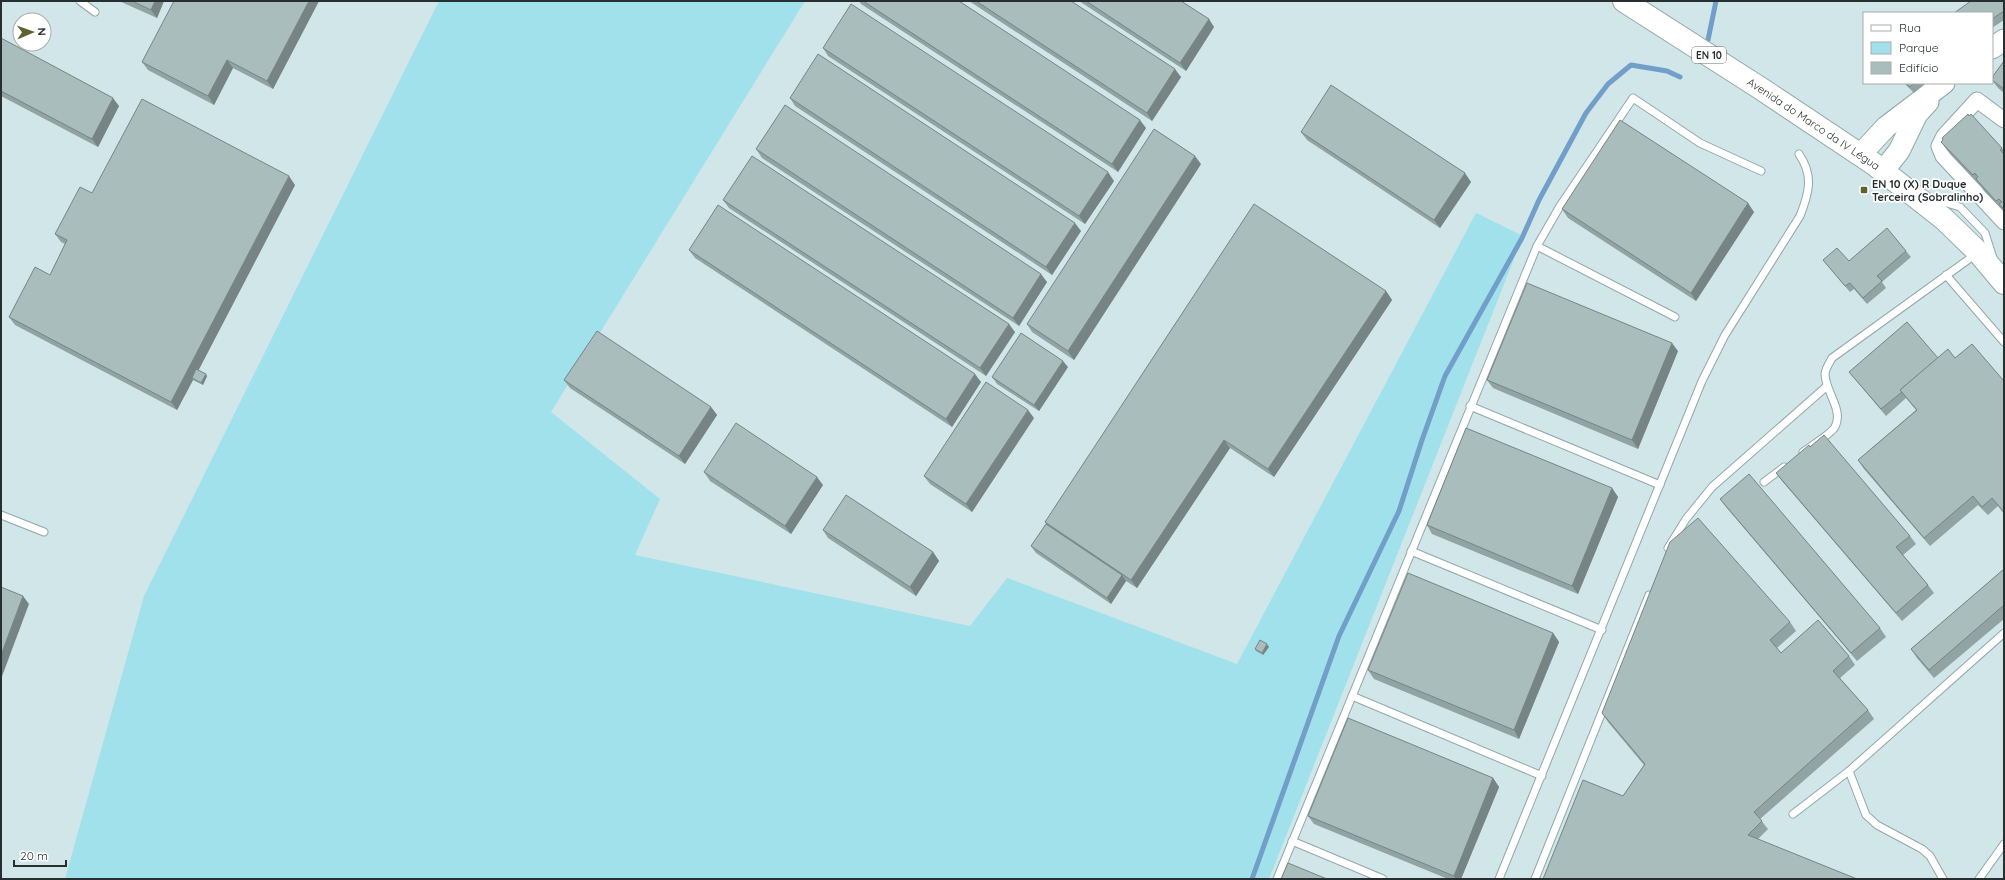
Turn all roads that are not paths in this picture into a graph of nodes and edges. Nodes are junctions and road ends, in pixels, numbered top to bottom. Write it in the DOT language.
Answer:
graph roads {
  1 [pos="80,1"];
  2 [pos="1624,1"];
  3 [pos="95,12"];
  4 [pos="2004,40"];
  5 [pos="1993,47"];
  6 [pos="1943,84"];
  7 [pos="1943,84"];
  8 [pos="2004,120"];
  9 [pos="1799,154"];
  10 [pos="1860,155"];
  11 [pos="1761,171"];
  12 [pos="1883,171"];
  13 [pos="1909,191"];
  14 [pos="2004,222"];
  15 [pos="1537,246"];
  16 [pos="1978,252"];
  17 [pos="1946,275"];
  18 [pos="2001,279"];
  19 [pos="1675,317"];
  20 [pos="2004,342"];
  21 [pos="1827,386"];
  22 [pos="1470,406"];
  23 [pos="1799,455"];
  24 [pos="1788,464"];
  25 [pos="1764,482"];
  26 [pos="1660,485"];
  27 [pos="1,515"];
  28 [pos="44,532"];
  29 [pos="1411,551"];
  30 [pos="1666,554"];
  31 [pos="1651,591"];
  32 [pos="1602,630"];
  33 [pos="2004,633"];
  34 [pos="1352,696"];
  35 [pos="1849,771"];
  36 [pos="1542,776"];
  37 [pos="1793,814"];
  38 [pos="1292,841"];
  39 [pos="2004,844"];
  40 [pos="1277,879"];
  41 [pos="1383,879"];
  42 [pos="1499,879"];
  43 [pos="1535,879"];
  44 [pos="1943,879"];
  45 [pos="1979,879"];
  1 -- 3 [label="lane"];
  2 -- 10 [label="main road, Avenida do Marco da IV Légua / EN 10"];
  4 -- 5 [label="street"];
  6 -- 12 [label="street"];
  7 -- 10 [label="street"];
  8 -- 14 [label="street"];
  9 -- 26 [label="lane"];
  10 -- 12 [label="main road, Avenida do Marco da IV Légua / EN 10"];
  11 -- 15 [label="lane"];
  12 -- 13 [label="main road, Avenida do Marco da IV Légua / EN 10"];
  13 -- 16 [label="main road, Avenida do Marco da IV Légua / EN 10"];
  13 -- 18 [label="lane"];
  15 -- 19 [label="lane"];
  15 -- 22 [label="lane"];
  16 -- 17 [label="lane"];
  16 -- 18 [label="main road, Avenida do Marco da IV Légua / EN 10"];
  17 -- 20 [label="lane"];
  17 -- 21 [label="lane"];
  21 -- 23 [label="lane"];
  21 -- 30 [label="lane"];
  22 -- 26 [label="lane"];
  22 -- 29 [label="lane"];
  24 -- 25 [label="lane"];
  26 -- 32 [label="lane"];
  27 -- 28 [label="lane"];
  29 -- 32 [label="lane"];
  29 -- 34 [label="lane"];
  31 -- 43 [label="lane"];
  32 -- 36 [label="lane"];
  33 -- 35 [label="lane"];
  34 -- 36 [label="lane"];
  34 -- 38 [label="lane"];
  35 -- 37 [label="lane"];
  35 -- 44 [label="lane"];
  36 -- 42 [label="lane"];
  38 -- 40 [label="lane"];
  38 -- 41 [label="lane"];
  39 -- 45 [label="lane"];
}
